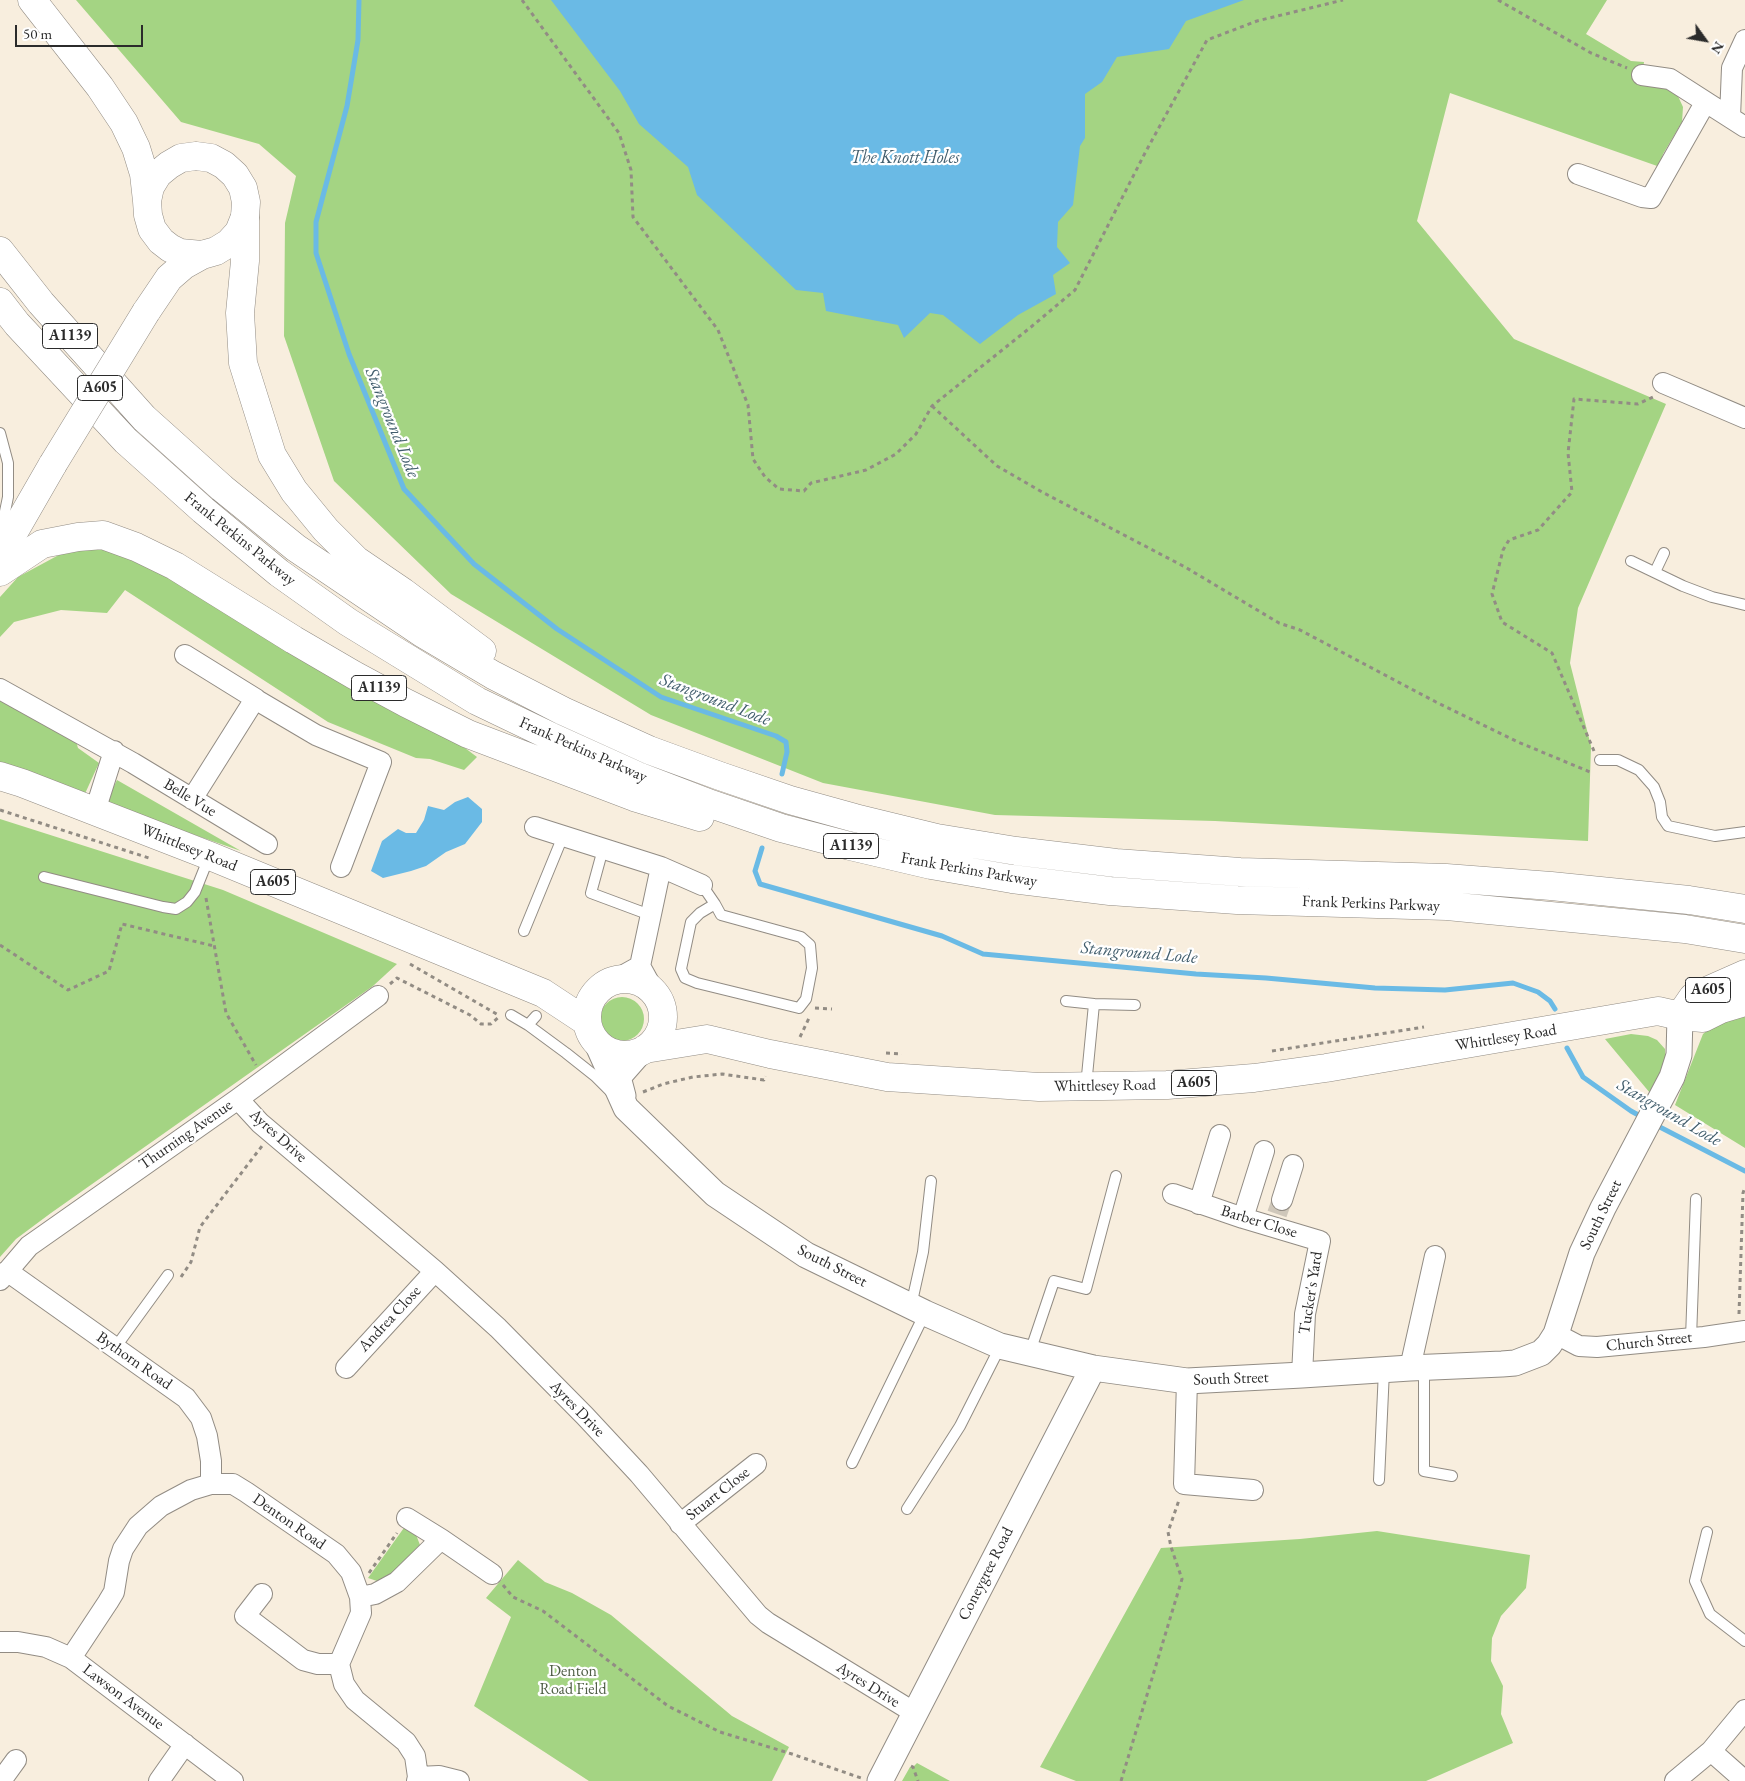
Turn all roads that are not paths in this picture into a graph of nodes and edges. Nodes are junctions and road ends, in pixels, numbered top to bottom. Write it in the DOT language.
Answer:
graph roads {
  1 [pos="32,0"];
  2 [pos="1745,40"];
  3 [pos="1642,75"];
  4 [pos="1705,103"];
  5 [pos="1737,122"];
  6 [pos="124,123"];
  7 [pos="181,158"];
  8 [pos="1578,174"];
  9 [pos="147,201"];
  10 [pos="245,217"];
  11 [pos="161,241"];
  12 [pos="0,251"];
  13 [pos="202,255"];
  14 [pos="0,302"];
  15 [pos="151,303"];
  16 [pos="1660,388"];
  17 [pos="1745,418"];
  18 [pos="0,433"];
  19 [pos="0,536"];
  20 [pos="1664,553"];
  21 [pos="0,556"];
  22 [pos="1631,560"];
  23 [pos="0,572"];
  24 [pos="1655,572"];
  25 [pos="1745,605"];
  26 [pos="185,655"];
  27 [pos="0,688"];
  28 [pos="256,699"];
  29 [pos="563,711"];
  30 [pos="114,752"];
  31 [pos="1600,760"];
  32 [pos="0,776"];
  33 [pos="192,799"];
  34 [pos="95,811"];
  35 [pos="535,827"];
  36 [pos="781,828"];
  37 [pos="1745,832"];
  38 [pos="563,836"];
  39 [pos="267,844"];
  40 [pos="603,849"];
  41 [pos="206,866"];
  42 [pos="341,867"];
  43 [pos="661,867"];
  44 [pos="44,877"];
  45 [pos="702,885"];
  46 [pos="715,904"];
  47 [pos="1745,909"];
  48 [pos="650,916"];
  49 [pos="524,931"];
  50 [pos="1745,938"];
  51 [pos="640,966"];
  52 [pos="1745,974"];
  53 [pos="611,982"];
  54 [pos="378,996"];
  55 [pos="659,1000"];
  56 [pos="1066,1001"];
  57 [pos="1745,1002"];
  58 [pos="540,1004"];
  59 [pos="1094,1004"];
  60 [pos="1135,1005"];
  61 [pos="1680,1016"];
  62 [pos="508,1017"];
  63 [pos="528,1025"];
  64 [pos="592,1032"];
  65 [pos="707,1040"];
  66 [pos="642,1050"];
  67 [pos="1086,1087"];
  68 [pos="238,1099"];
  69 [pos="626,1108"];
  70 [pos="1220,1135"];
  71 [pos="1264,1151"];
  72 [pos="1293,1165"];
  73 [pos="1116,1176"];
  74 [pos="931,1181"];
  75 [pos="1173,1194"];
  76 [pos="1696,1199"];
  77 [pos="1199,1204"];
  78 [pos="1278,1214"];
  79 [pos="1243,1218"];
  80 [pos="1320,1241"];
  81 [pos="1435,1256"];
  82 [pos="435,1271"];
  83 [pos="168,1275"];
  84 [pos="4,1276"];
  85 [pos="918,1309"];
  86 [pos="1742,1331"];
  87 [pos="1556,1334"];
  88 [pos="1691,1338"];
  89 [pos="1000,1346"];
  90 [pos="115,1348"];
  91 [pos="1030,1353"];
  92 [pos="346,1368"];
  93 [pos="1093,1368"];
  94 [pos="1417,1368"];
  95 [pos="1384,1369"];
  96 [pos="1302,1375"];
  97 [pos="1187,1381"];
  98 [pos="756,1464"];
  99 [pos="852,1464"];
  100 [pos="1452,1476"];
  101 [pos="1379,1480"];
  102 [pos="211,1484"];
  103 [pos="1253,1490"];
  104 [pos="907,1509"];
  105 [pos="407,1518"];
  106 [pos="680,1524"];
  107 [pos="1707,1532"];
  108 [pos="441,1540"];
  109 [pos="492,1574"];
  110 [pos="358,1590"];
  111 [pos="262,1594"];
  112 [pos="1745,1641"];
  113 [pos="0,1642"];
  114 [pos="71,1658"];
  115 [pos="339,1664"];
  116 [pos="1745,1710"];
  117 [pos="915,1714"];
  118 [pos="185,1744"];
  119 [pos="1711,1751"];
  120 [pos="16,1760"];
  121 [pos="3,1778"];
  122 [pos="417,1779"];
  123 [pos="871,1780"];
  124 [pos="159,1781"];
  125 [pos="233,1781"];
  126 [pos="459,1781"];
  127 [pos="1674,1781"];
  128 [pos="1745,1781"];
  1 -- 6 [label="main road"];
  2 -- 5 [label="street"];
  3 -- 4 [label="street"];
  4 -- 5 [label="street"];
  4 -- 8 [label="street"];
  6 -- 7 [label="main road"];
  6 -- 9 [label="main road"];
  7 -- 9 [label="main road"];
  7 -- 10 [label="main road"];
  9 -- 11 [label="main road"];
  10 -- 13 [label="main road"];
  10 -- 29 [label="main road, A1139"];
  11 -- 13 [label="main road"];
  11 -- 15 [label="main road, A605"];
  12 -- 29 [label="main road, Frank Perkins Parkway / A1139"];
  13 -- 15 [label="main road, A605"];
  14 -- 36 [label="main road, Frank Perkins Parkway / A1139"];
  15 -- 21 [label="main road, A605, bridge"];
  16 -- 17 [label="street"];
  18 -- 19 [label="lane"];
  20 -- 24 [label="lane"];
  22 -- 24 [label="lane"];
  23 -- 36 [label="main road, A1139"];
  24 -- 25 [label="lane"];
  26 -- 28 [label="street"];
  27 -- 30 [label="street, Belle Vue"];
  28 -- 33 [label="street"];
  28 -- 42 [label="street"];
  29 -- 47 [label="main road, Frank Perkins Parkway / A1139"];
  30 -- 33 [label="street, Belle Vue"];
  30 -- 34 [label="street"];
  31 -- 37 [label="lane"];
  32 -- 34 [label="main road, Whittlesey Road / A605"];
  33 -- 39 [label="street, Belle Vue"];
  34 -- 41 [label="main road, Whittlesey Road / A605"];
  35 -- 38 [label="street"];
  36 -- 50 [label="main road, Frank Perkins Parkway / A1139"];
  38 -- 40 [label="street"];
  38 -- 49 [label="lane"];
  40 -- 43 [label="street"];
  40 -- 48 [label="lane"];
  41 -- 44 [label="lane"];
  41 -- 58 [label="main road, Whittlesey Road / A605"];
  43 -- 45 [label="street"];
  43 -- 48 [label="street"];
  45 -- 46 [label="lane"];
  46 -- 46 [label="lane"];
  48 -- 51 [label="street"];
  51 -- 53 [label="street"];
  51 -- 55 [label="street"];
  52 -- 61 [label="main road, A605"];
  53 -- 55 [label="main road, A605"];
  53 -- 58 [label="main road, A605"];
  53 -- 64 [label="main road"];
  54 -- 68 [label="street, Thurning Avenue"];
  55 -- 65 [label="main road, Whittlesey Road / A605"];
  55 -- 66 [label="main road"];
  56 -- 59 [label="lane"];
  57 -- 61 [label="main road, Whittlesey Road / A605"];
  58 -- 63 [label="lane"];
  58 -- 64 [label="main road, Whittlesey Road / A605"];
  59 -- 60 [label="lane"];
  59 -- 67 [label="lane"];
  61 -- 67 [label="main road, Whittlesey Road / A605"];
  61 -- 87 [label="street, South Street"];
  62 -- 63 [label="lane"];
  63 -- 69 [label="lane"];
  64 -- 66 [label="main road, A605"];
  64 -- 69 [label="street, South Street"];
  65 -- 66 [label="main road, Whittlesey Road / A605"];
  65 -- 67 [label="main road, Whittlesey Road / A605"];
  66 -- 69 [label="street"];
  68 -- 82 [label="street, Ayres Drive"];
  68 -- 84 [label="street, Thurning Avenue"];
  69 -- 85 [label="street, South Street"];
  70 -- 77 [label="street, Barber Close"];
  71 -- 79 [label="street"];
  72 -- 78 [label="street"];
  73 -- 91 [label="lane"];
  74 -- 85 [label="lane"];
  75 -- 77 [label="street, Barber Close"];
  76 -- 88 [label="lane"];
  77 -- 79 [label="street, Barber Close"];
  78 -- 79 [label="street, Barber Close"];
  78 -- 80 [label="street, Barber Close"];
  80 -- 96 [label="street, Tucker's Yard"];
  81 -- 94 [label="street"];
  82 -- 92 [label="street, Andrea Close"];
  82 -- 106 [label="street, Ayres Drive"];
  83 -- 90 [label="lane"];
  84 -- 90 [label="street, Bythorn Road"];
  85 -- 89 [label="street, South Street"];
  85 -- 99 [label="lane"];
  86 -- 88 [label="street, Church Street"];
  87 -- 88 [label="street, Church Street"];
  87 -- 94 [label="street, South Street"];
  89 -- 91 [label="street, South Street"];
  89 -- 104 [label="lane"];
  90 -- 102 [label="street, Bythorn Road"];
  91 -- 93 [label="street, South Street"];
  93 -- 97 [label="street, South Street"];
  93 -- 117 [label="street, Coneygree Road"];
  94 -- 95 [label="street, South Street"];
  94 -- 100 [label="lane"];
  95 -- 96 [label="street, South Street"];
  95 -- 101 [label="lane"];
  96 -- 97 [label="street, South Street"];
  97 -- 103 [label="street"];
  98 -- 106 [label="street, Stuart Close"];
  102 -- 110 [label="street, Denton Road"];
  102 -- 114 [label="street, Denton Road"];
  105 -- 108 [label="street"];
  106 -- 117 [label="street, Ayres Drive"];
  107 -- 112 [label="lane"];
  108 -- 109 [label="street"];
  108 -- 110 [label="street"];
  110 -- 115 [label="street"];
  111 -- 115 [label="street"];
  113 -- 114 [label="street, Lawson Avenue"];
  114 -- 118 [label="street, Lawson Avenue"];
  115 -- 122 [label="street"];
  116 -- 119 [label="street"];
  117 -- 123 [label="street, Coneygree Road"];
  118 -- 124 [label="street"];
  118 -- 125 [label="street, Lawson Avenue"];
  119 -- 127 [label="street"];
  119 -- 128 [label="street"];
  120 -- 121 [label="street"];
  122 -- 126 [label="street"];
}
